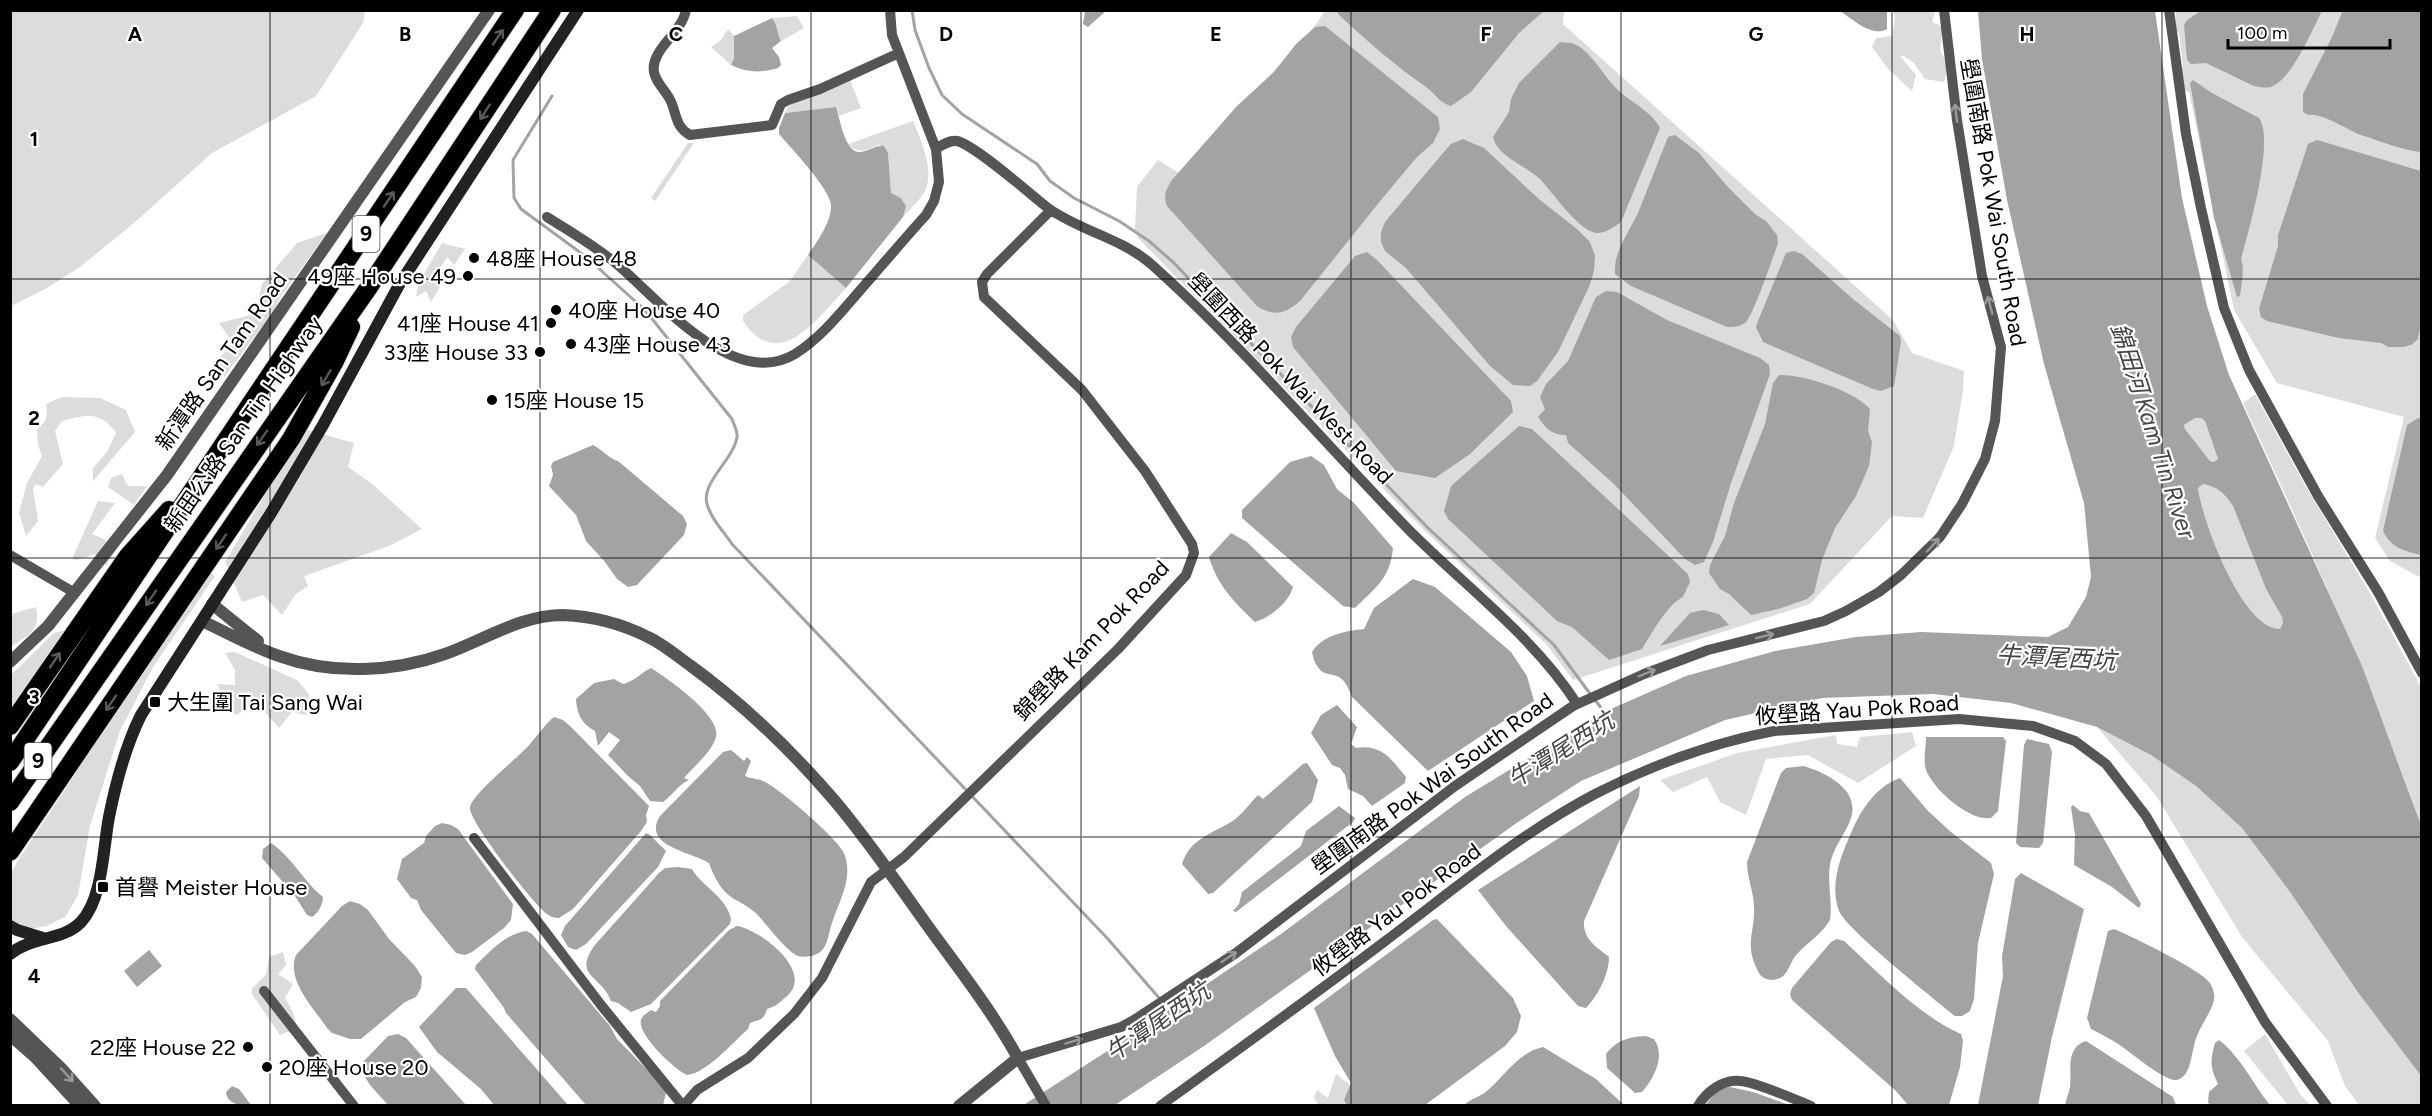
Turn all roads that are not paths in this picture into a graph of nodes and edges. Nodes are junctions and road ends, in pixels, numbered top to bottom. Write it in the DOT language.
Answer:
graph roads {
  1 [pos="489,10"];
  2 [pos="515,10"];
  3 [pos="552,10"];
  4 [pos="578,10"];
  5 [pos="686,10"];
  6 [pos="890,10"];
  7 [pos="1944,10"];
  8 [pos="2169,10"];
  9 [pos="899,53"];
  10 [pos="936,149"];
  11 [pos="1051,210"];
  12 [pos="547,218"];
  13 [pos="369,287"];
  14 [pos="216,456"];
  15 [pos="10,555"];
  16 [pos="75,592"];
  17 [pos="212,604"];
  18 [pos="201,621"];
  19 [pos="10,662"];
  20 [pos="299,662"];
  21 [pos="2421,673"];
  22 [pos="1577,704"];
  23 [pos="10,726"];
  24 [pos="10,762"];
  25 [pos="10,802"];
  26 [pos="474,838"];
  27 [pos="10,852"];
  28 [pos="886,869"];
  29 [pos="10,926"];
  30 [pos="43,938"];
  31 [pos="10,954"];
  32 [pos="264,992"];
  33 [pos="10,1019"];
  34 [pos="10,1035"];
  35 [pos="1018,1058"];
  36 [pos="683,1105"];
  37 [pos="80,1106"];
  38 [pos="95,1106"];
  39 [pos="354,1106"];
  40 [pos="960,1106"];
  41 [pos="1046,1106"];
  42 [pos="1160,1106"];
  43 [pos="1698,1106"];
  44 [pos="1811,1106"];
  45 [pos="2326,1106"];
  1 -- 16 [label="street, 新潭路 San Tam Road"];
  14 -- 2 [label="highway, 新田公路 San Tin Highway / 9, one-way"];
  3 -- 13 [label="highway, 新田公路 San Tin Highway / 9, one-way"];
  4 -- 17 [label="main road"];
  5 -- 9 [label="street"];
  6 -- 9 [label="street"];
  22 -- 7 [label="street, 壆圍南路 Pok Wai South Road, one-way"];
  8 -- 21 [label="street"];
  9 -- 10 [label="street"];
  10 -- 11 [label="street, 壆圍西路 Pok Wai West Road"];
  10 -- 12 [label="street"];
  11 -- 22 [label="street, 壆圍西路 Pok Wai West Road"];
  11 -- 28 [label="street, 錦壆路 Kam Pok Road"];
  13 -- 25 [label="highway, 新田公路 San Tin Highway / 9, one-way"];
  13 -- 27 [label="highway, one-way"];
  23 -- 14 [label="highway, one-way"];
  14 -- 24 [label="highway, 新田公路 San Tin Highway / 9"];
  15 -- 16 [label="street"];
  16 -- 19 [label="street, 新潭路 San Tam Road"];
  17 -- 18 [label="main road"];
  17 -- 20 [label="street"];
  18 -- 20 [label="street"];
  18 -- 30 [label="main road"];
  20 -- 28 [label="street"];
  35 -- 22 [label="street, 壆圍南路 Pok Wai South Road, one-way"];
  26 -- 36 [label="street"];
  28 -- 35 [label="street"];
  28 -- 36 [label="street"];
  29 -- 30 [label="main road"];
  30 -- 31 [label="main road"];
  32 -- 39 [label="street"];
  33 -- 38 [label="street, one-way"];
  34 -- 37 [label="street"];
  35 -- 40 [label="street"];
  35 -- 41 [label="street"];
  42 -- 45 [label="street, 攸壆路 Yau Pok Road"];
  43 -- 44 [label="street"];
}
